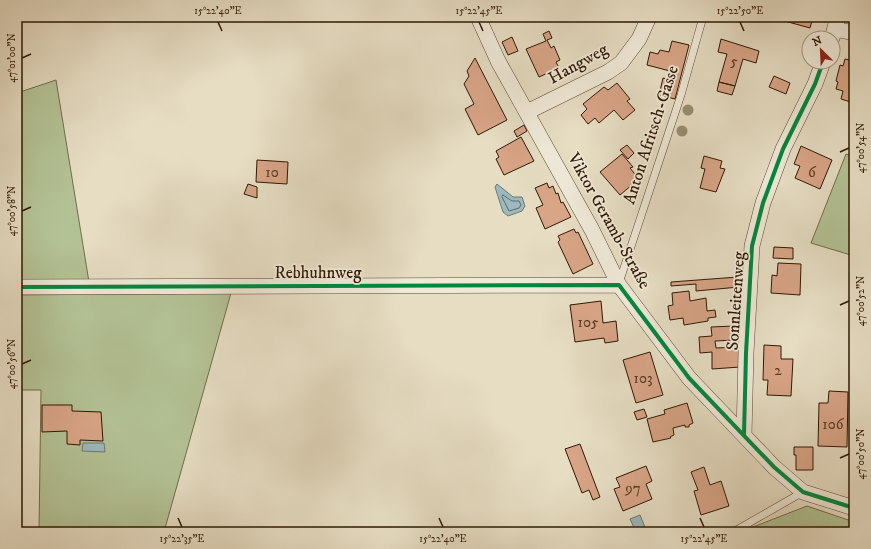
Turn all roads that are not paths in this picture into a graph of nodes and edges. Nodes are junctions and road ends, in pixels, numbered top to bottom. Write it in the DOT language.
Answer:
graph roads {
  1 [pos="478,17"];
  2 [pos="649,17"];
  3 [pos="703,17"];
  4 [pos="835,28"];
  5 [pos="854,33"];
  6 [pos="820,70"];
  7 [pos="527,112"];
  8 [pos="18,284"];
  9 [pos="619,285"];
  10 [pos="744,435"];
  11 [pos="802,492"];
  12 [pos="854,508"];
  13 [pos="733,532"];
  1 -- 7 [label="street, Viktor Geramb-Straße"];
  2 -- 7 [label="street, Hangweg"];
  3 -- 9 [label="lane, Anton Afritsch-Gasse"];
  4 -- 5 [label="street"];
  6 -- 10 [label="street, Sonnleitenweg"];
  7 -- 9 [label="street, Viktor Geramb-Straße"];
  8 -- 9 [label="street, Rebhuhnweg"];
  9 -- 10 [label="street, Viktor Geramb-Straße"];
  10 -- 11 [label="street, Viktor Geramb-Straße"];
  11 -- 12 [label="street, Viktor Geramb-Straße"];
  11 -- 13 [label="lane"];
}
